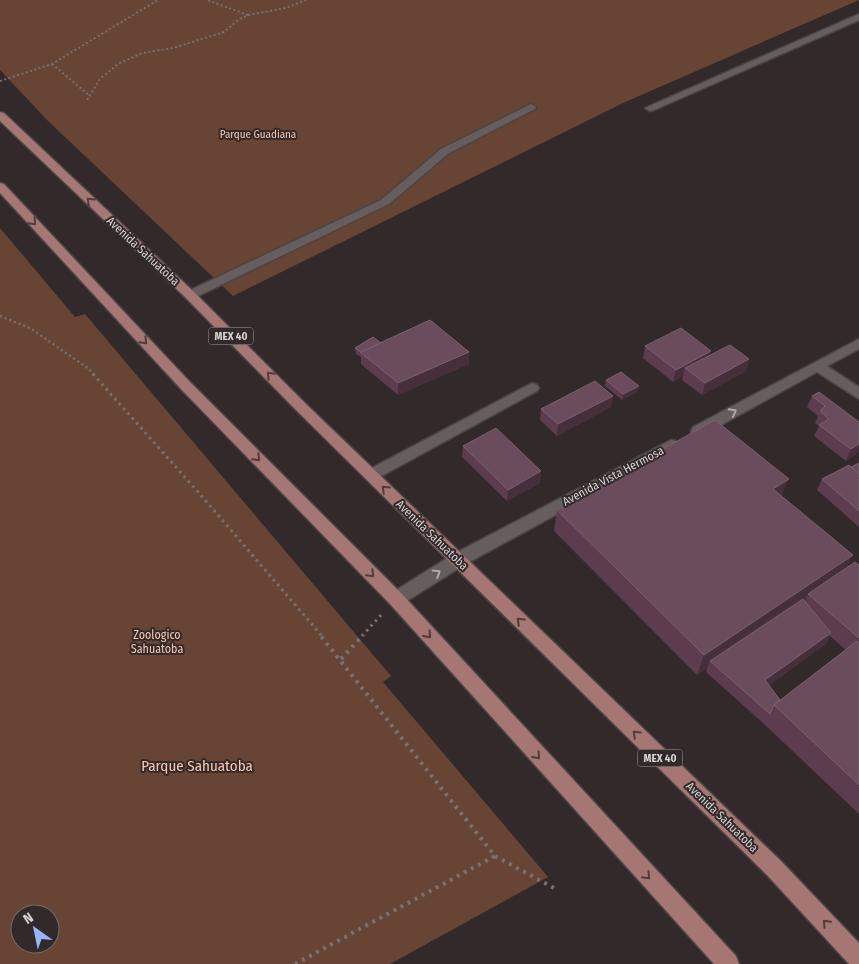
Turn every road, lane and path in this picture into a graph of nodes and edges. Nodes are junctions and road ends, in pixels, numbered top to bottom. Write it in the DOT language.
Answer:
graph roads {
  1 [pos="158,0"];
  2 [pos="207,0"];
  3 [pos="306,0"];
  4 [pos="248,15"];
  5 [pos="859,16"];
  6 [pos="52,64"];
  7 [pos="0,81"];
  8 [pos="90,96"];
  9 [pos="87,100"];
  10 [pos="531,107"];
  11 [pos="650,108"];
  12 [pos="0,115"];
  13 [pos="0,186"];
  14 [pos="190,295"];
  15 [pos="0,316"];
  16 [pos="859,343"];
  17 [pos="818,366"];
  18 [pos="532,388"];
  19 [pos="859,394"];
  20 [pos="370,475"];
  21 [pos="458,560"];
  22 [pos="396,599"];
  23 [pos="341,659"];
  24 [pos="495,856"];
  25 [pos="554,888"];
  26 [pos="859,959"];
  27 [pos="295,964"];
  28 [pos="728,964"];
  1 -- 6 [label="path"];
  2 -- 4 [label="path"];
  3 -- 4 [label="path"];
  4 -- 8 [label="path"];
  5 -- 11 [label="street"];
  6 -- 7 [label="path"];
  6 -- 8 [label="path"];
  8 -- 9 [label="path"];
  10 -- 14 [label="street"];
  14 -- 12 [label="main road, Avenida Sahuatoba / MEX 40, one-way"];
  13 -- 22 [label="main road, one-way"];
  20 -- 14 [label="main road, Avenida Sahuatoba / MEX 40, one-way"];
  15 -- 23 [label="path"];
  16 -- 17 [label="street, Avenida Vista Hermosa"];
  17 -- 19 [label="street"];
  21 -- 17 [label="street, Avenida Vista Hermosa, one-way"];
  18 -- 20 [label="street"];
  21 -- 20 [label="main road, Avenida Sahuatoba / MEX 40, one-way"];
  22 -- 21 [label="street, Avenida Vista Hermosa, one-way"];
  26 -- 21 [label="main road, Avenida Sahuatoba / MEX 40, one-way"];
  22 -- 23 [label="path"];
  22 -- 28 [label="main road, one-way"];
  23 -- 24 [label="path"];
  24 -- 25 [label="path"];
  24 -- 27 [label="path"];
}
